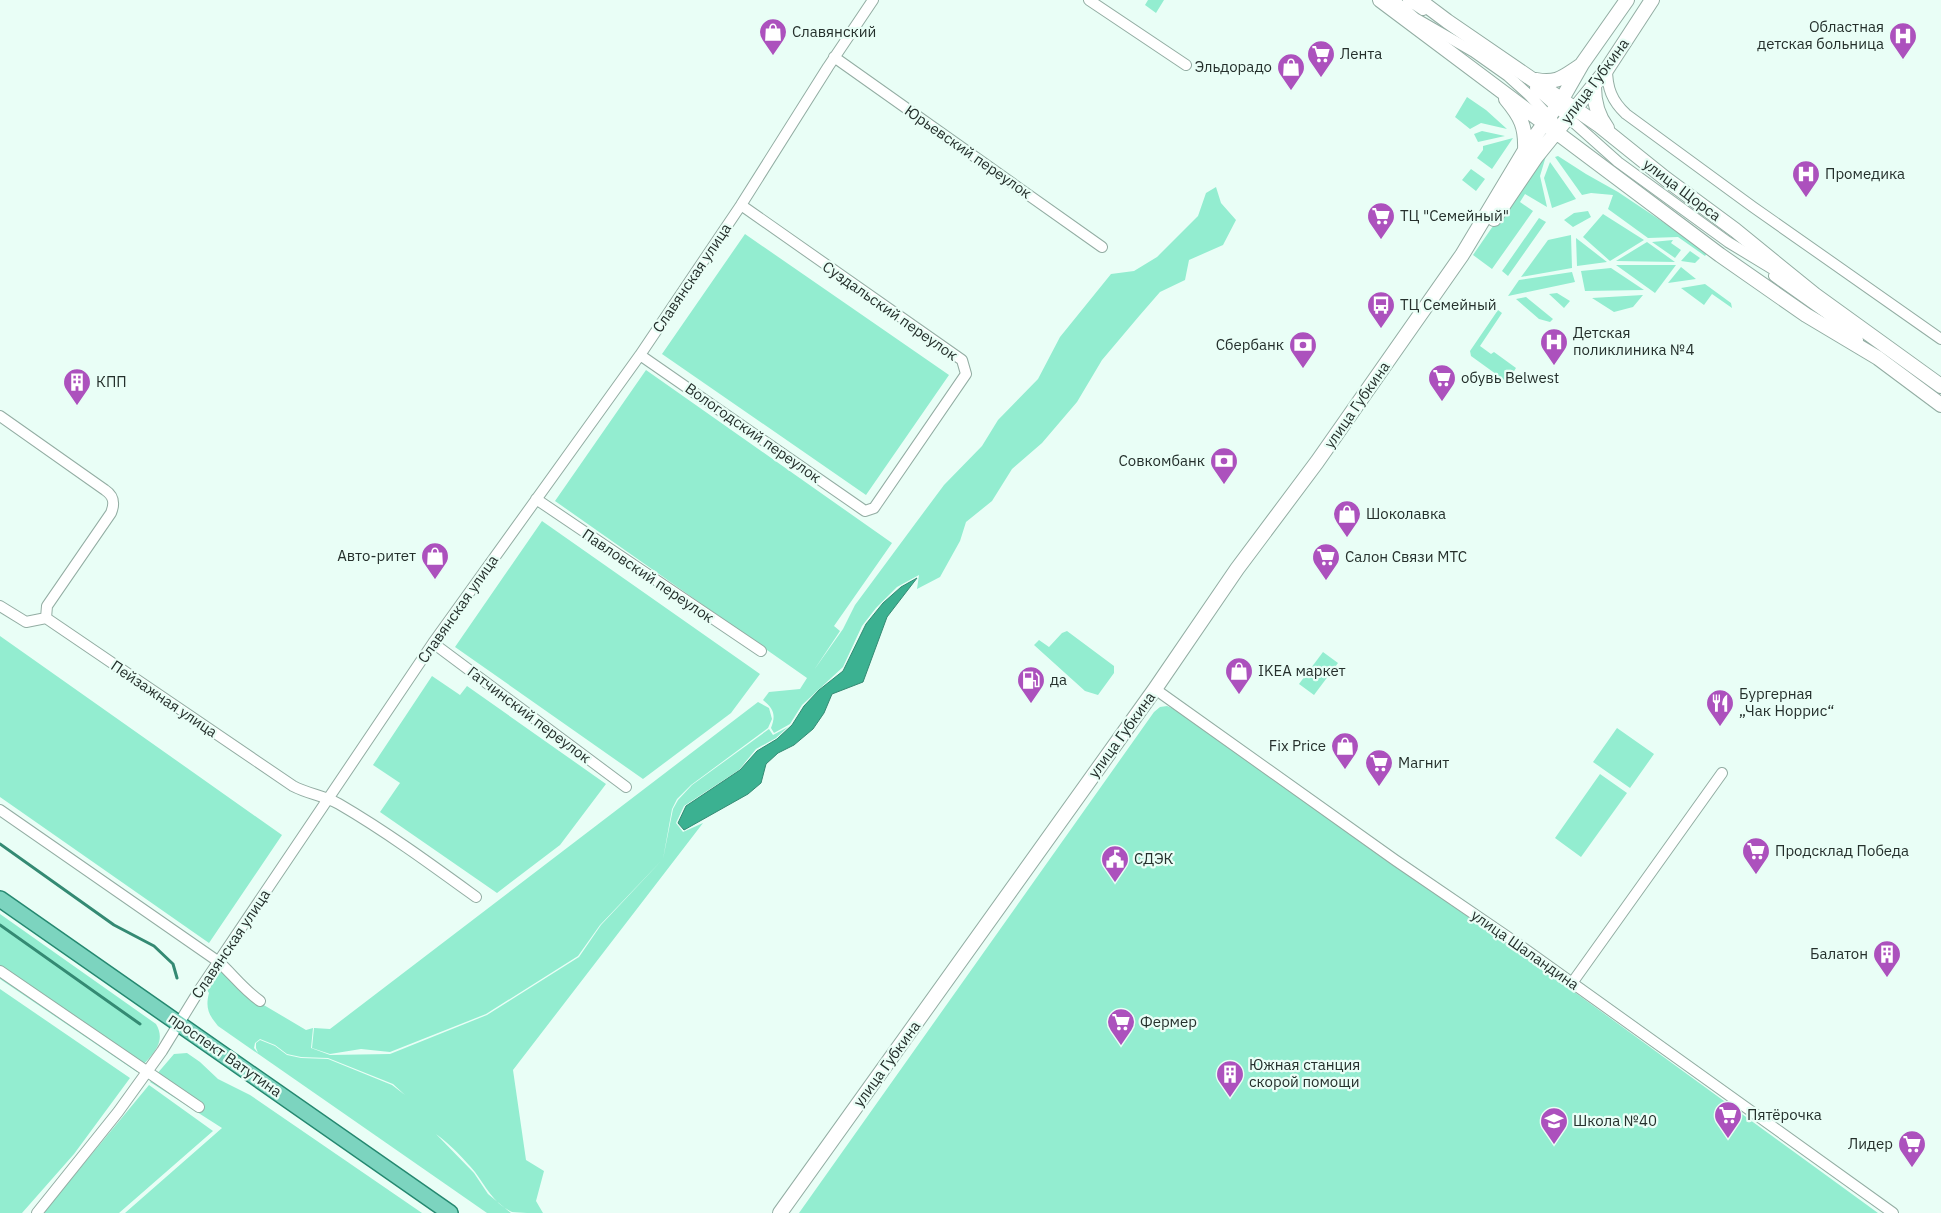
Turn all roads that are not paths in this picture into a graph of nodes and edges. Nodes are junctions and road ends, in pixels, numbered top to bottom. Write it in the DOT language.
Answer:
graph roads {
  1 [pos="874,0"];
  2 [pos="1089,0"];
  3 [pos="1380,0"];
  4 [pos="1394,0"];
  5 [pos="1408,0"];
  6 [pos="1419,0"];
  7 [pos="1627,0"];
  8 [pos="1652,0"];
  9 [pos="834,57"];
  10 [pos="1582,64"];
  11 [pos="1186,65"];
  12 [pos="1607,69"];
  13 [pos="1534,79"];
  14 [pos="1493,84"];
  15 [pos="1594,87"];
  16 [pos="1553,111"];
  17 [pos="1565,122"];
  18 [pos="1614,136"];
  19 [pos="1525,150"];
  20 [pos="1611,173"];
  21 [pos="741,205"];
  22 [pos="1728,242"];
  23 [pos="1102,247"];
  24 [pos="1462,255"];
  25 [pos="1815,295"];
  26 [pos="1941,339"];
  27 [pos="640,355"];
  28 [pos="1878,358"];
  29 [pos="1941,386"];
  30 [pos="1941,405"];
  31 [pos="0,416"];
  32 [pos="536,499"];
  33 [pos="865,511"];
  34 [pos="0,606"];
  35 [pos="46,618"];
  36 [pos="433,643"];
  37 [pos="761,651"];
  38 [pos="1155,688"];
  39 [pos="1722,773"];
  40 [pos="626,787"];
  41 [pos="330,799"];
  42 [pos="0,810"];
  43 [pos="476,897"];
  44 [pos="0,899"];
  45 [pos="219,962"];
  46 [pos="0,971"];
  47 [pos="1572,983"];
  48 [pos="260,1001"];
  49 [pos="180,1022"];
  50 [pos="148,1071"];
  51 [pos="199,1108"];
  52 [pos="36,1213"];
  53 [pos="450,1213"];
  54 [pos="780,1213"];
  55 [pos="1894,1213"];
  1 -- 9 [label="street, Славянская улица"];
  2 -- 11 [label="street"];
  3 -- 14 [label="main road, улица Щорса"];
  4 -- 16 [label="street"];
  5 -- 16 [label="street"];
  6 -- 13 [label="main road, улица Щорса"];
  7 -- 10 [label="main road, улица Губкина"];
  8 -- 12 [label="main road, улица Губкина"];
  9 -- 21 [label="street, Славянская улица"];
  9 -- 23 [label="street, Юрьевский переулок"];
  10 -- 13 [label="main road"];
  10 -- 16 [label="main road, улица Губкина"];
  12 -- 15 [label="main road, улица Губкина"];
  12 -- 26 [label="street, улица Щорса"];
  13 -- 16 [label="main road, улица Щорса"];
  14 -- 16 [label="main road, улица Щорса"];
  14 -- 19 [label="main road"];
  15 -- 17 [label="main road, улица Губкина"];
  15 -- 18 [label="main road"];
  16 -- 17 [label="main road, улица Щорса"];
  16 -- 17 [label="main road, улица Щорса"];
  16 -- 19 [label="main road, улица Губкина"];
  17 -- 18 [label="main road, улица Щорса"];
  17 -- 20 [label="main road, улица Щорса"];
  17 -- 22 [label="street"];
  17 -- 24 [label="main road, улица Губкина"];
  18 -- 25 [label="main road, улица Щорса"];
  19 -- 24 [label="main road, улица Губкина"];
  20 -- 22 [label="street, улица Щорса"];
  20 -- 28 [label="main road, улица Щорса"];
  21 -- 27 [label="street, Славянская улица"];
  21 -- 33 [label="street, Суздальский переулок"];
  22 -- 25 [label="street"];
  22 -- 28 [label="street, улица Щорса"];
  24 -- 38 [label="main road, улица Губкина"];
  25 -- 29 [label="main road, улица Щорса"];
  27 -- 32 [label="street, Славянская улица"];
  27 -- 33 [label="street, Вологодский переулок"];
  28 -- 30 [label="main road, улица Щорса"];
  31 -- 35 [label="street"];
  32 -- 36 [label="street, Славянская улица"];
  32 -- 37 [label="street, Павловский переулок"];
  34 -- 35 [label="street"];
  35 -- 41 [label="street, Пейзажная улица"];
  36 -- 40 [label="street, Гатчинский переулок"];
  36 -- 41 [label="street, Славянская улица"];
  38 -- 47 [label="street, улица Шаландина"];
  38 -- 54 [label="main road, улица Губкина"];
  39 -- 47 [label="street"];
  41 -- 43 [label="street, Пейзажная улица"];
  41 -- 45 [label="street, Славянская улица"];
  42 -- 45 [label="street"];
  44 -- 49 [label="main road, проспект Ватутина"];
  45 -- 48 [label="street"];
  45 -- 49 [label="street, Славянская улица"];
  46 -- 50 [label="street"];
  47 -- 55 [label="street, улица Шаландина"];
  49 -- 50 [label="street, Славянская улица"];
  49 -- 53 [label="main road, проспект Ватутина"];
  50 -- 51 [label="street"];
  50 -- 52 [label="street, Славянская улица"];
}
